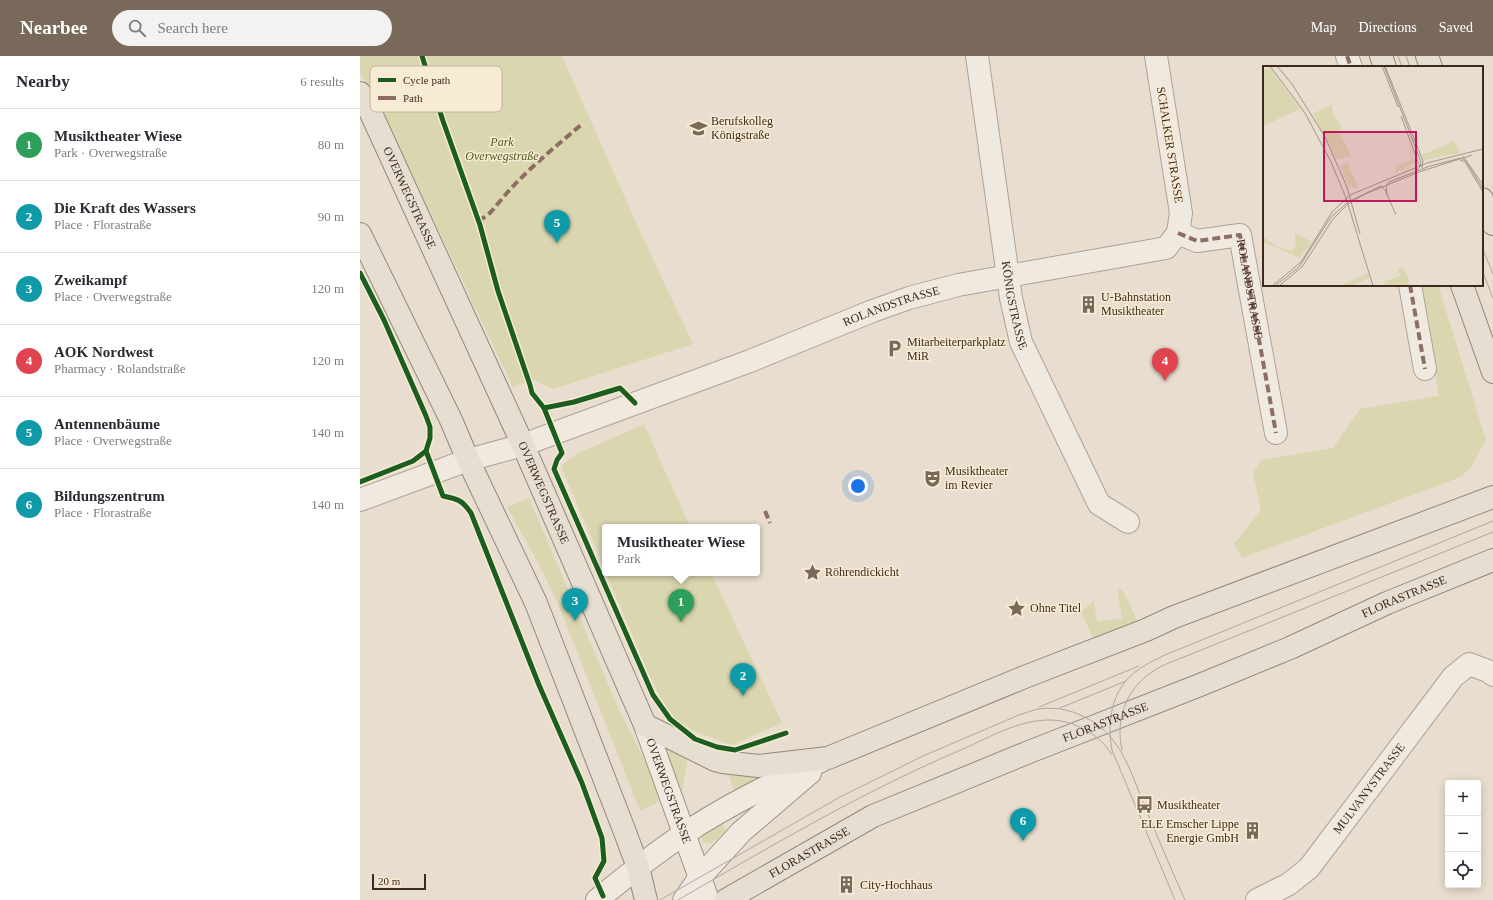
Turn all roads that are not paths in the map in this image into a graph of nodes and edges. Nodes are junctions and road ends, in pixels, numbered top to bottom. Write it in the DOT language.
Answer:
graph roads {
  1 [pos="977,56"];
  2 [pos="1156,56"];
  3 [pos="1347,56"];
  4 [pos="1381,56"];
  5 [pos="1427,56"];
  6 [pos="1351,66"];
  7 [pos="1385,66"];
  8 [pos="1431,66"];
  9 [pos="360,93"];
  10 [pos="370,111"];
  11 [pos="370,112"];
  12 [pos="1483,201"];
  13 [pos="1493,224"];
  14 [pos="1178,233"];
  15 [pos="360,234"];
  16 [pos="1008,276"];
  17 [pos="1410,286"];
  18 [pos="1462,286"];
  19 [pos="1425,369"];
  20 [pos="1493,372"];
  21 [pos="1276,433"];
  22 [pos="523,445"];
  23 [pos="468,460"];
  24 [pos="1493,498"];
  25 [pos="360,500"];
  26 [pos="1128,522"];
  27 [pos="1493,560"];
  28 [pos="1493,675"];
  29 [pos="645,725"];
  30 [pos="828,758"];
  31 [pos="684,834"];
  32 [pos="638,867"];
  33 [pos="700,877"];
  34 [pos="597,900"];
  35 [pos="646,900"];
  36 [pos="684,900"];
  37 [pos="708,900"];
  38 [pos="726,900"];
  39 [pos="1257,900"];
  1 -- 16 [label="street, KÖNIGSTRASSE"];
  2 -- 14 [label="street, SCHALKER STRASSE"];
  3 -- 6 [label="street"];
  4 -- 7 [label="main road"];
  5 -- 8 [label="main road"];
  9 -- 10 [label="main road, OVERWEGSTRASSE"];
  11 -- 22 [label="main road, OVERWEGSTRASSE"];
  12 -- 13 [label="main road"];
  14 -- 16 [label="street, ROLANDSTRASSE"];
  14 -- 21 [label="street, ROLANDSTRASSE"];
  15 -- 23 [label="main road"];
  16 -- 22 [label="street, ROLANDSTRASSE"];
  16 -- 26 [label="street, KÖNIGSTRASSE"];
  17 -- 19 [label="street"];
  18 -- 20 [label="main road"];
  22 -- 23 [label="street, ROLANDSTRASSE"];
  22 -- 29 [label="main road, OVERWEGSTRASSE"];
  23 -- 25 [label="street, ROLANDSTRASSE"];
  23 -- 32 [label="main road"];
  24 -- 30 [label="main road"];
  27 -- 38 [label="main road, FLORASTRASSE"];
  28 -- 39 [label="street, MULVANYSTRASSE"];
  29 -- 30 [label="main road"];
  29 -- 31 [label="street, OVERWEGSTRASSE"];
  30 -- 31 [label="street"];
  30 -- 33 [label="street"];
  31 -- 32 [label="street"];
  31 -- 33 [label="street, OVERWEGSTRASSE"];
  32 -- 34 [label="street"];
  32 -- 35 [label="main road"];
  33 -- 36 [label="street"];
  33 -- 37 [label="street, OVERWEGSTRASSE"];
}
